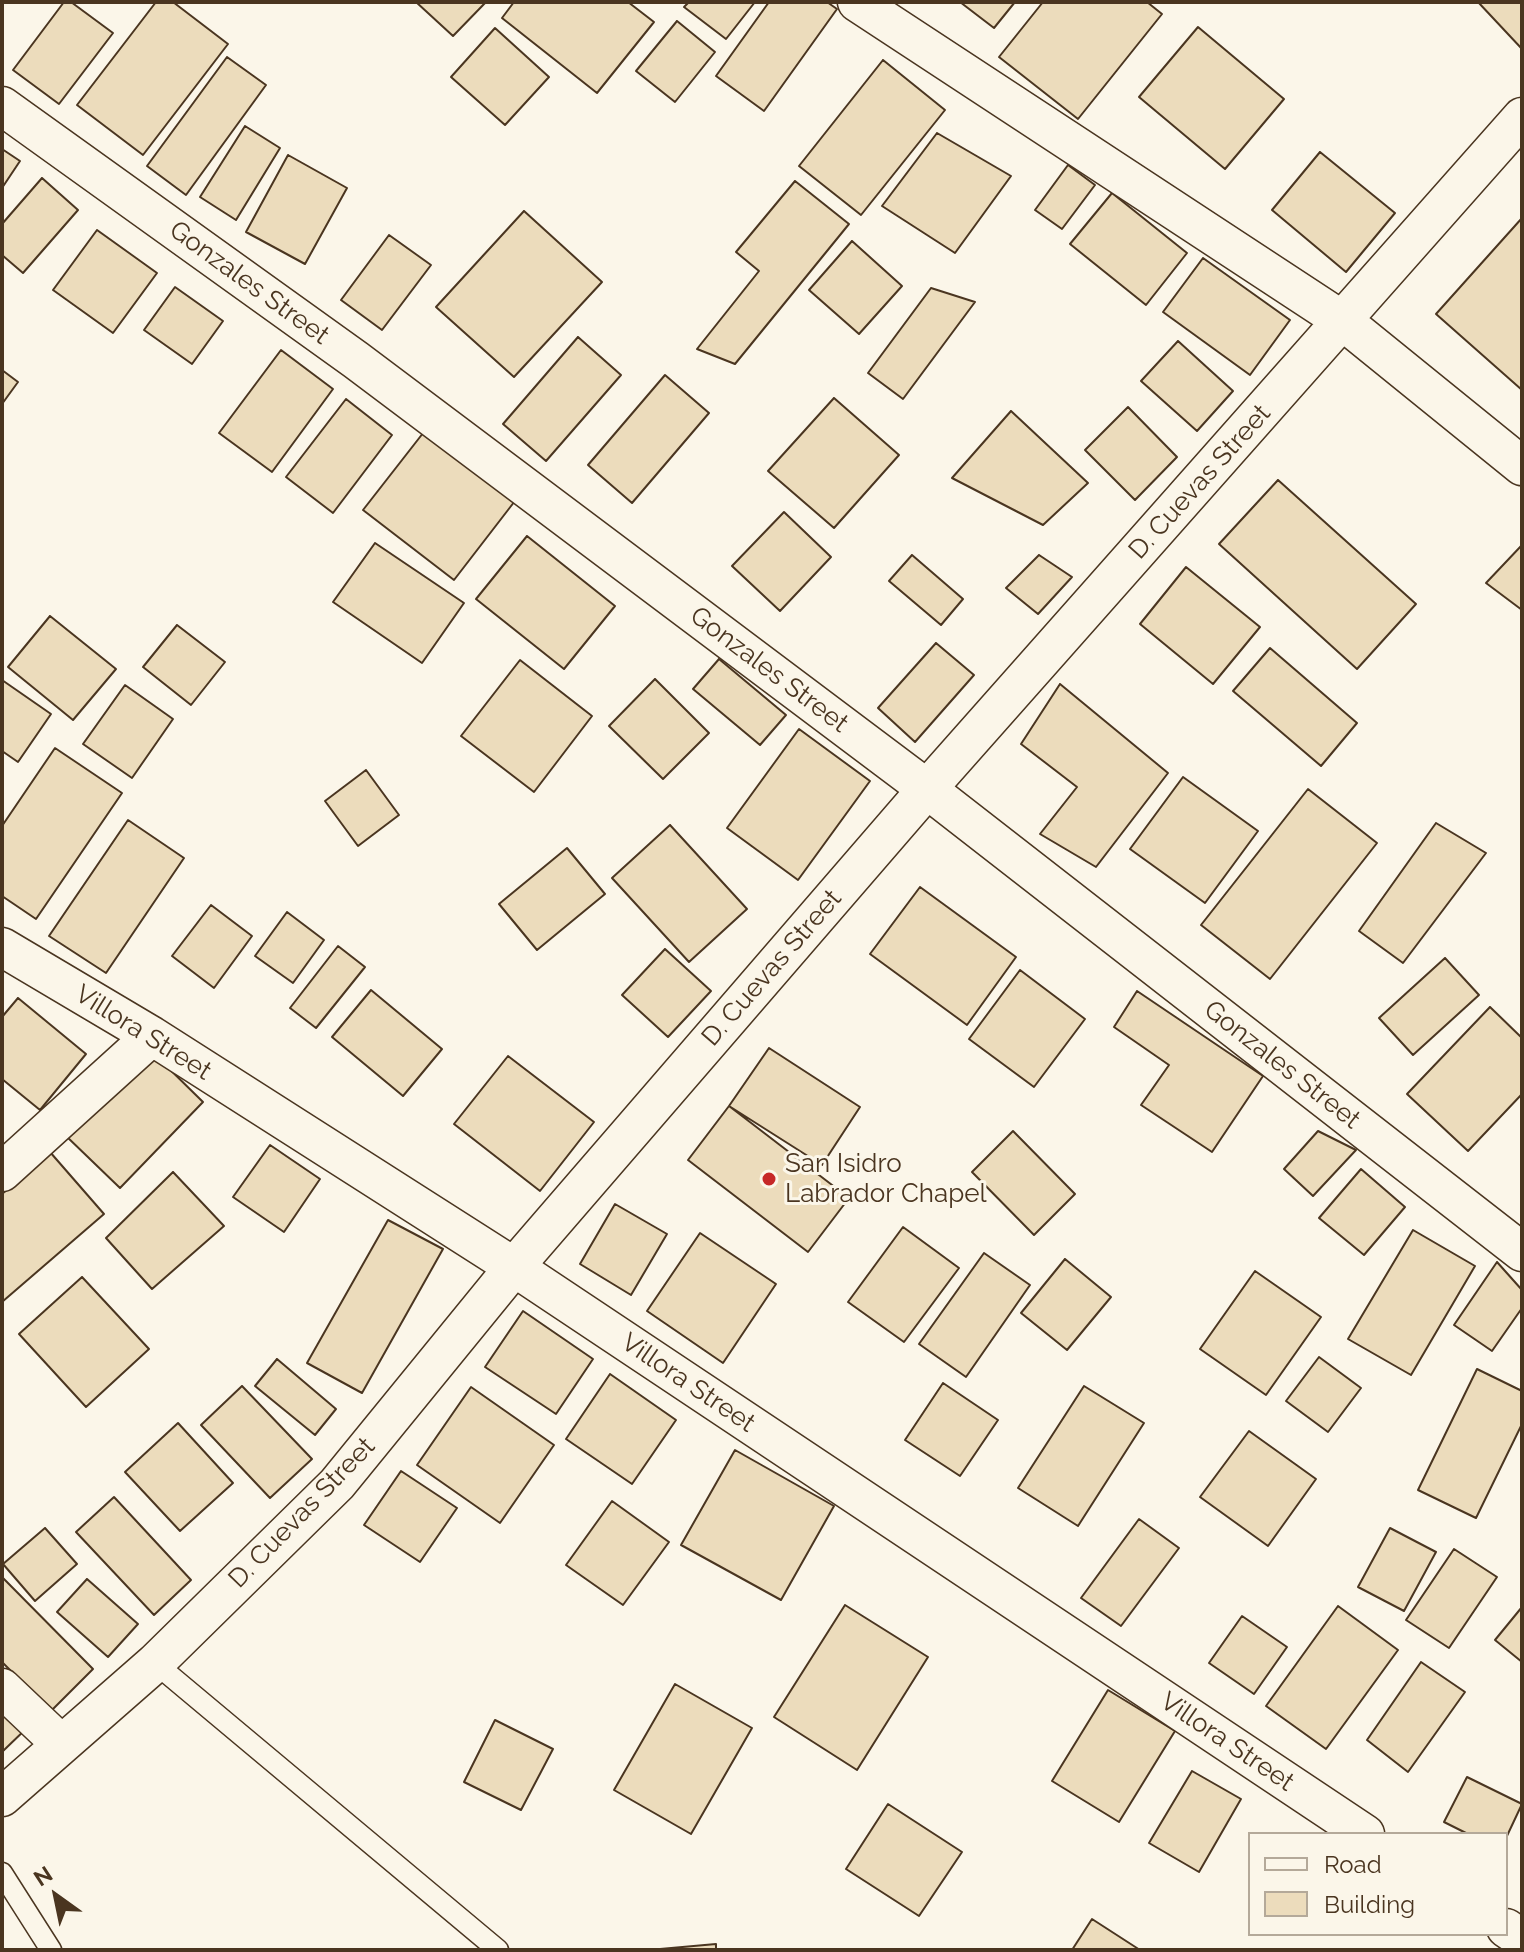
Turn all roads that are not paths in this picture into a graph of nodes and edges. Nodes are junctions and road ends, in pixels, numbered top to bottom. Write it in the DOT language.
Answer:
graph roads {
  1 [pos="857,2"];
  2 [pos="2,106"];
  3 [pos="1522,117"];
  4 [pos="1343,321"];
  5 [pos="1522,466"];
  6 [pos="927,789"];
  7 [pos="2,947"];
  8 [pos="152,1036"];
  9 [pos="2,1172"];
  10 [pos="1522,1252"];
  11 [pos="514,1267"];
  12 [pos="155,1663"];
  13 [pos="2,1688"];
  14 [pos="61,1744"];
  15 [pos="2,1797"];
  16 [pos="1362,1832"];
  17 [pos="2,1873"];
  18 [pos="51,1950"];
  19 [pos="498,1950"];
  1 -- 4 [label="street"];
  2 -- 6 [label="street, Gonzales Street"];
  3 -- 4 [label="street, D. Cuevas Street"];
  4 -- 5 [label="street"];
  4 -- 6 [label="street, D. Cuevas Street"];
  6 -- 10 [label="street, Gonzales Street"];
  6 -- 11 [label="street, D. Cuevas Street"];
  7 -- 8 [label="street, Villora Street"];
  8 -- 9 [label="street"];
  8 -- 11 [label="street, Villora Street"];
  11 -- 12 [label="street, D. Cuevas Street"];
  11 -- 16 [label="street, Villora Street"];
  12 -- 14 [label="street, D. Cuevas Street"];
  12 -- 19 [label="lane"];
  13 -- 14 [label="street"];
  14 -- 15 [label="street, D. Cuevas Street"];
  17 -- 18 [label="lane"];
}
